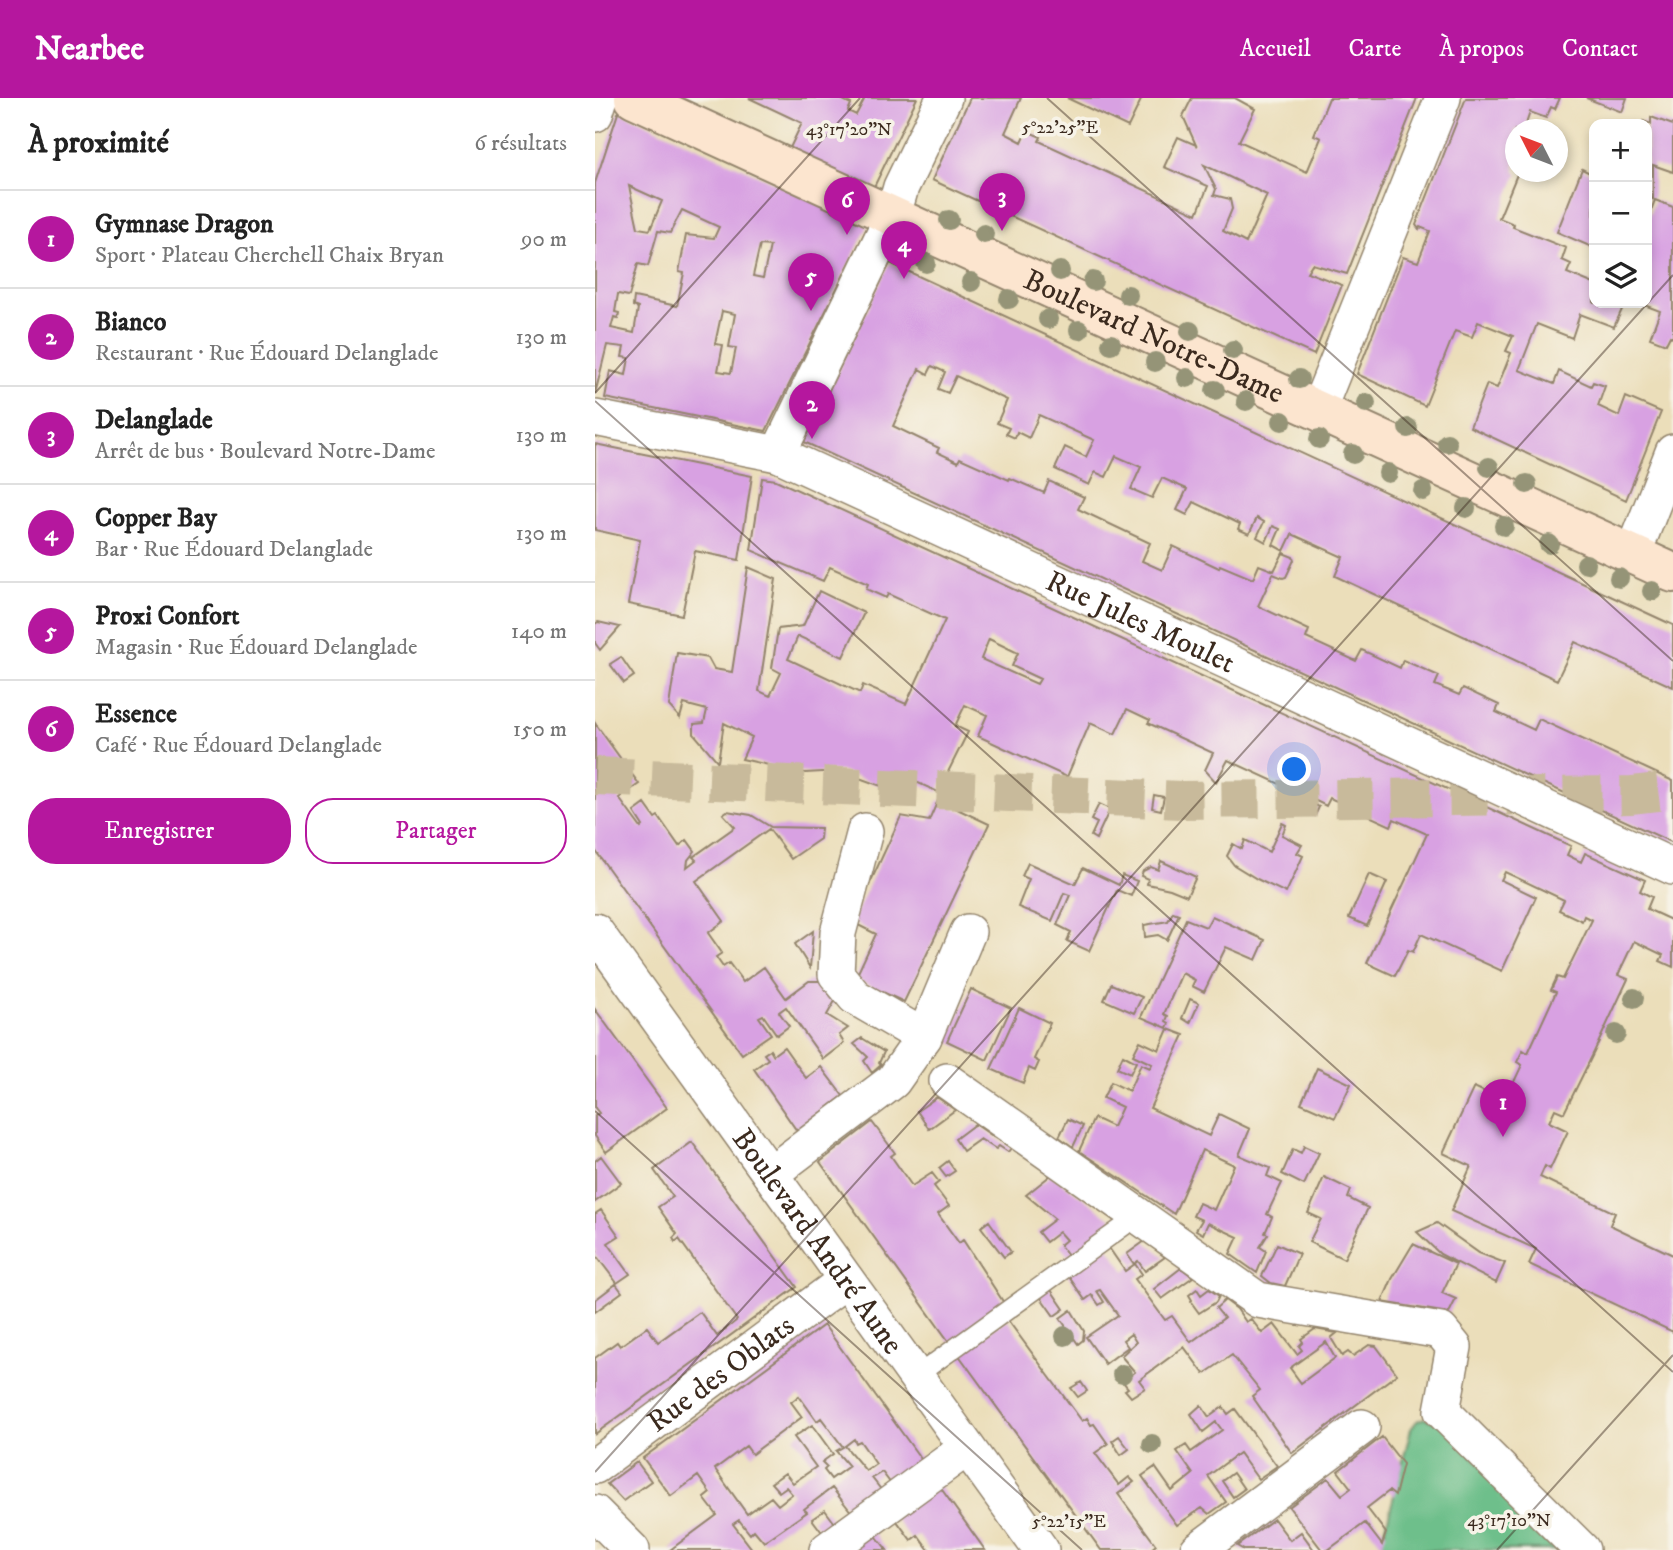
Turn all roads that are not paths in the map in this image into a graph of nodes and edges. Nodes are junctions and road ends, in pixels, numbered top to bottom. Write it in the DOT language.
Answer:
graph roads {
  1 [pos="600,98"];
  2 [pos="634,98"];
  3 [pos="944,98"];
  4 [pos="1443,98"];
  5 [pos="595,114"];
  6 [pos="893,215"];
  7 [pos="1318,410"];
  8 [pos="595,418"];
  9 [pos="1673,452"];
  10 [pos="778,454"];
  11 [pos="1633,555"];
  12 [pos="1673,573"];
  13 [pos="865,831"];
  14 [pos="1673,867"];
  15 [pos="595,931"];
  16 [pos="968,932"];
  17 [pos="924,1037"];
  18 [pos="947,1081"];
  19 [pos="770,1174"];
  20 [pos="1138,1216"];
  21 [pos="846,1280"];
  22 [pos="916,1376"];
  23 [pos="1362,1427"];
  24 [pos="967,1448"];
  25 [pos="595,1466"];
  26 [pos="595,1513"];
  27 [pos="632,1550"];
  28 [pos="827,1550"];
  29 [pos="1041,1550"];
  30 [pos="1198,1550"];
  31 [pos="1582,1550"];
  1 -- 5 [label="street"];
  2 -- 6 [label="street, Boulevard Notre-Dame"];
  3 -- 6 [label="street"];
  4 -- 7 [label="street"];
  6 -- 7 [label="street, Boulevard Notre-Dame"];
  6 -- 10 [label="street"];
  7 -- 11 [label="street, Boulevard Notre-Dame"];
  8 -- 10 [label="street, Rue Jules Moulet"];
  9 -- 11 [label="street"];
  10 -- 14 [label="street, Rue Jules Moulet"];
  11 -- 12 [label="street, Boulevard Notre-Dame"];
  13 -- 17 [label="street"];
  15 -- 19 [label="street, Boulevard André Aune"];
  16 -- 17 [label="street"];
  17 -- 19 [label="street"];
  18 -- 20 [label="street"];
  19 -- 21 [label="street, Boulevard André Aune"];
  20 -- 22 [label="lane"];
  20 -- 31 [label="street"];
  21 -- 22 [label="street, Boulevard André Aune"];
  21 -- 25 [label="street, Rue des Oblats"];
  22 -- 24 [label="street, Boulevard André Aune"];
  23 -- 30 [label="street"];
  24 -- 28 [label="street"];
  24 -- 29 [label="street, Boulevard André Aune"];
  26 -- 27 [label="street"];
}
